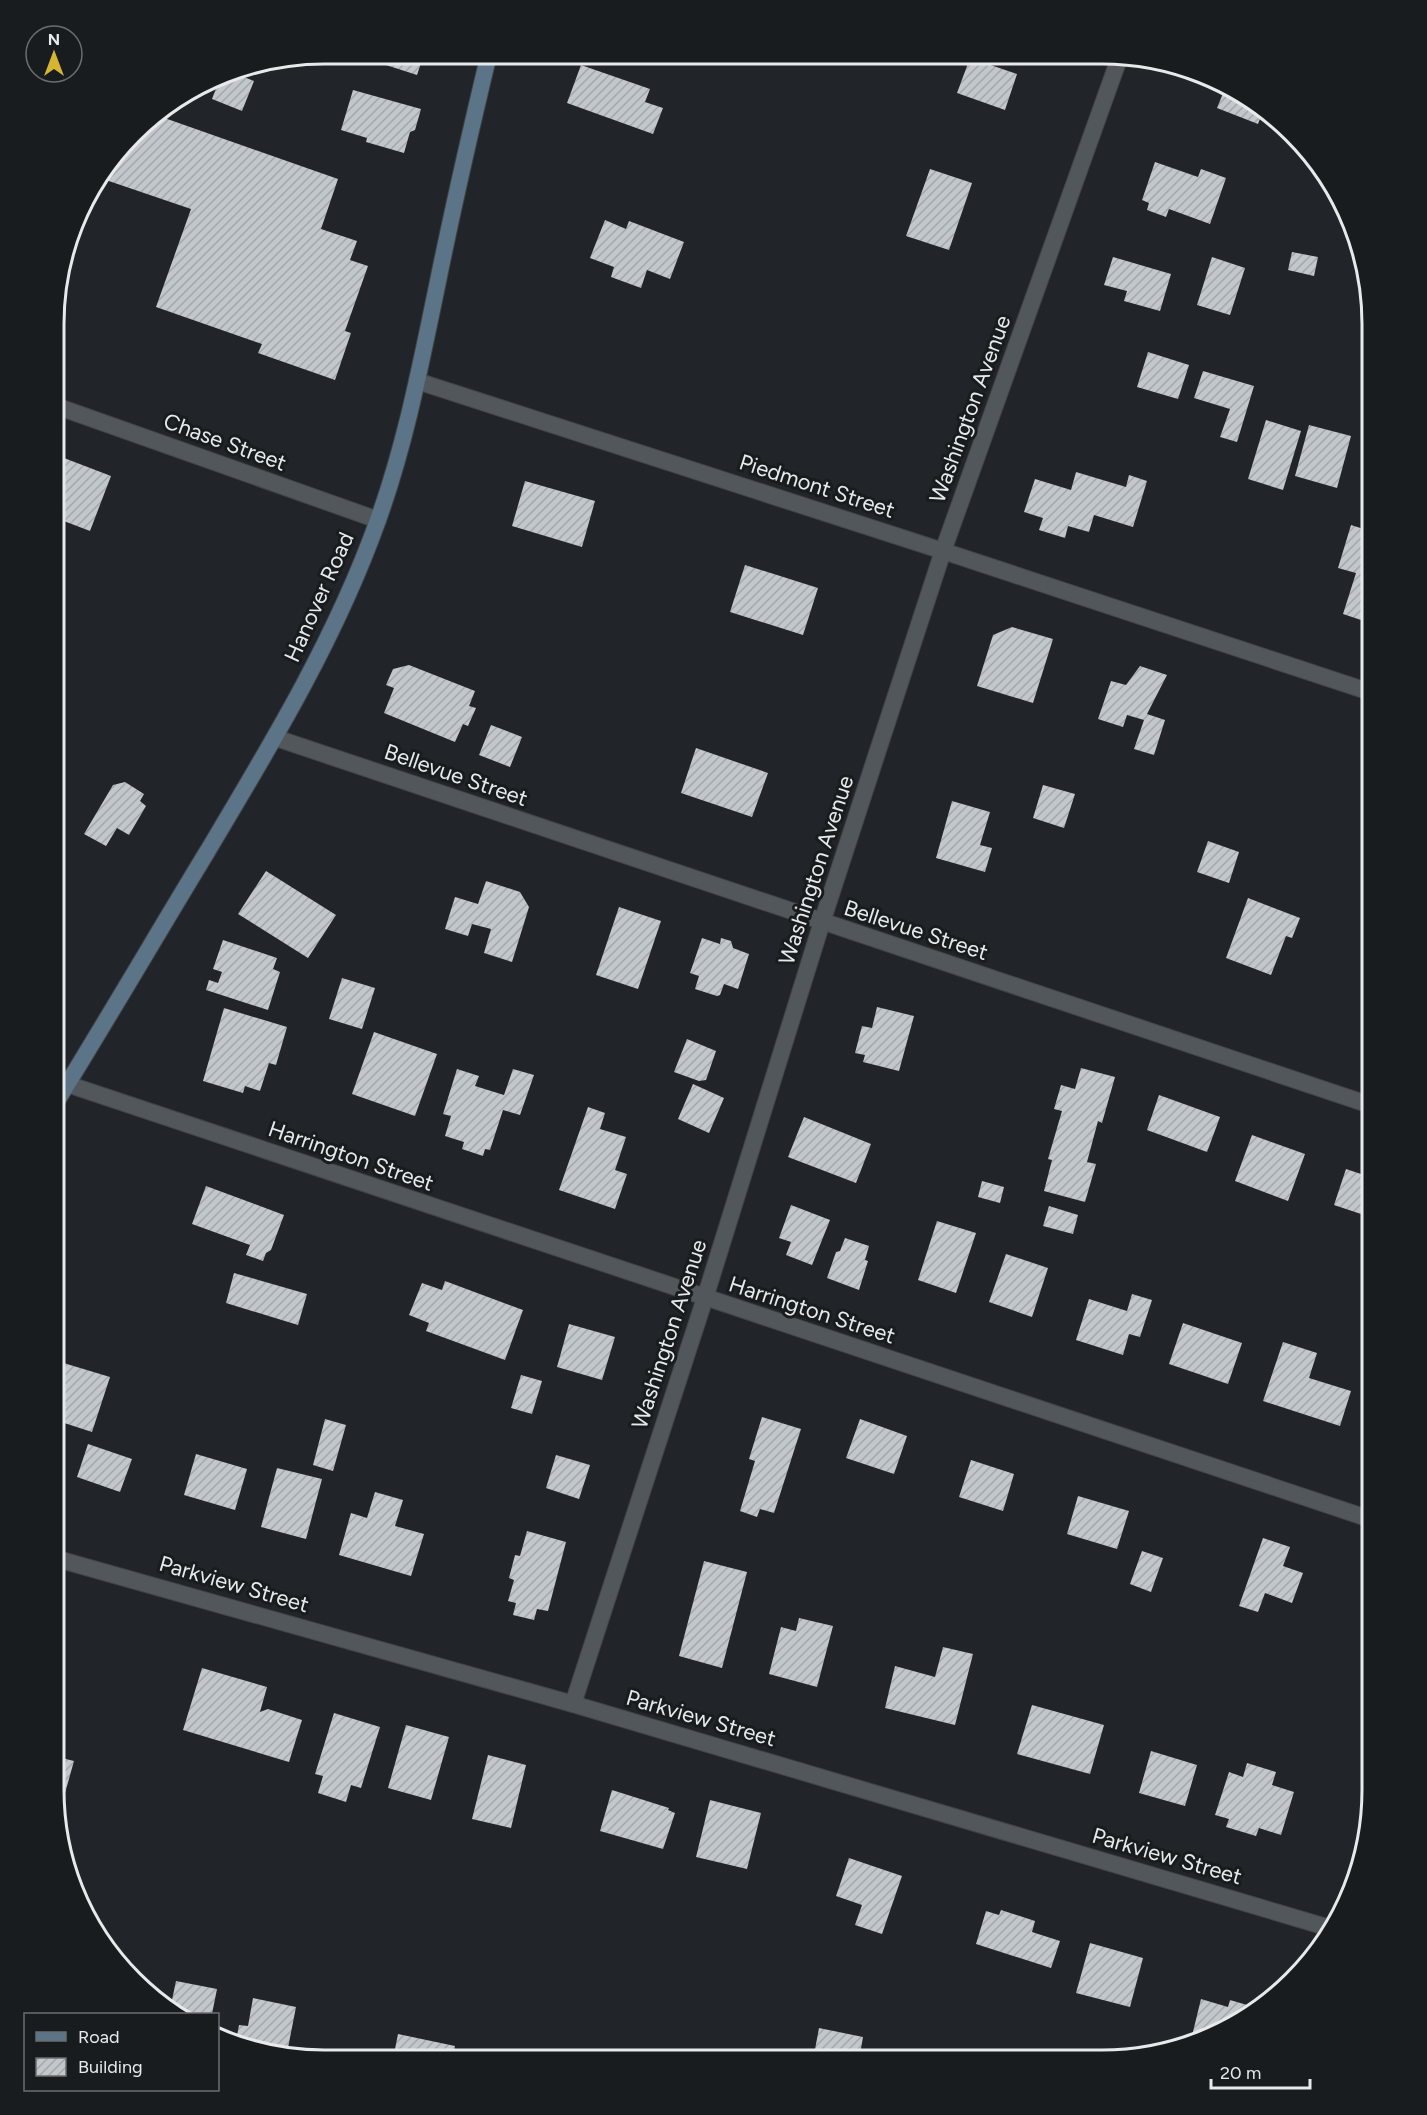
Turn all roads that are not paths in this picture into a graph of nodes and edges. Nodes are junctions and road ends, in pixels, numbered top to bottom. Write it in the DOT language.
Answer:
graph roads {
  1 [pos="487,64"];
  2 [pos="1117,65"];
  3 [pos="417,381"];
  4 [pos="64,409"];
  5 [pos="378,520"];
  6 [pos="943,551"];
  7 [pos="1362,689"];
  8 [pos="276,738"];
  9 [pos="822,922"];
  10 [pos="67,1084"];
  11 [pos="64,1089"];
  12 [pos="1362,1102"];
  13 [pos="705,1298"];
  14 [pos="1362,1517"];
  15 [pos="64,1560"];
  16 [pos="573,1704"];
  17 [pos="1324,1927"];
  1 -- 3 [label="main road, Hanover Road"];
  2 -- 6 [label="street, Washington Avenue"];
  3 -- 5 [label="main road, Hanover Road"];
  3 -- 6 [label="street, Piedmont Street"];
  4 -- 5 [label="street, Chase Street"];
  5 -- 8 [label="main road, Hanover Road"];
  6 -- 7 [label="street, Piedmont Street"];
  6 -- 9 [label="street, Washington Avenue"];
  8 -- 9 [label="street, Bellevue Street"];
  8 -- 10 [label="main road, Hanover Road"];
  9 -- 12 [label="street, Bellevue Street"];
  9 -- 13 [label="street, Washington Avenue"];
  10 -- 11 [label="main road, Hanover Road"];
  10 -- 13 [label="street, Harrington Street"];
  13 -- 14 [label="street, Harrington Street"];
  13 -- 16 [label="street, Washington Avenue"];
  15 -- 16 [label="street, Parkview Street"];
  16 -- 17 [label="street, Parkview Street"];
}
